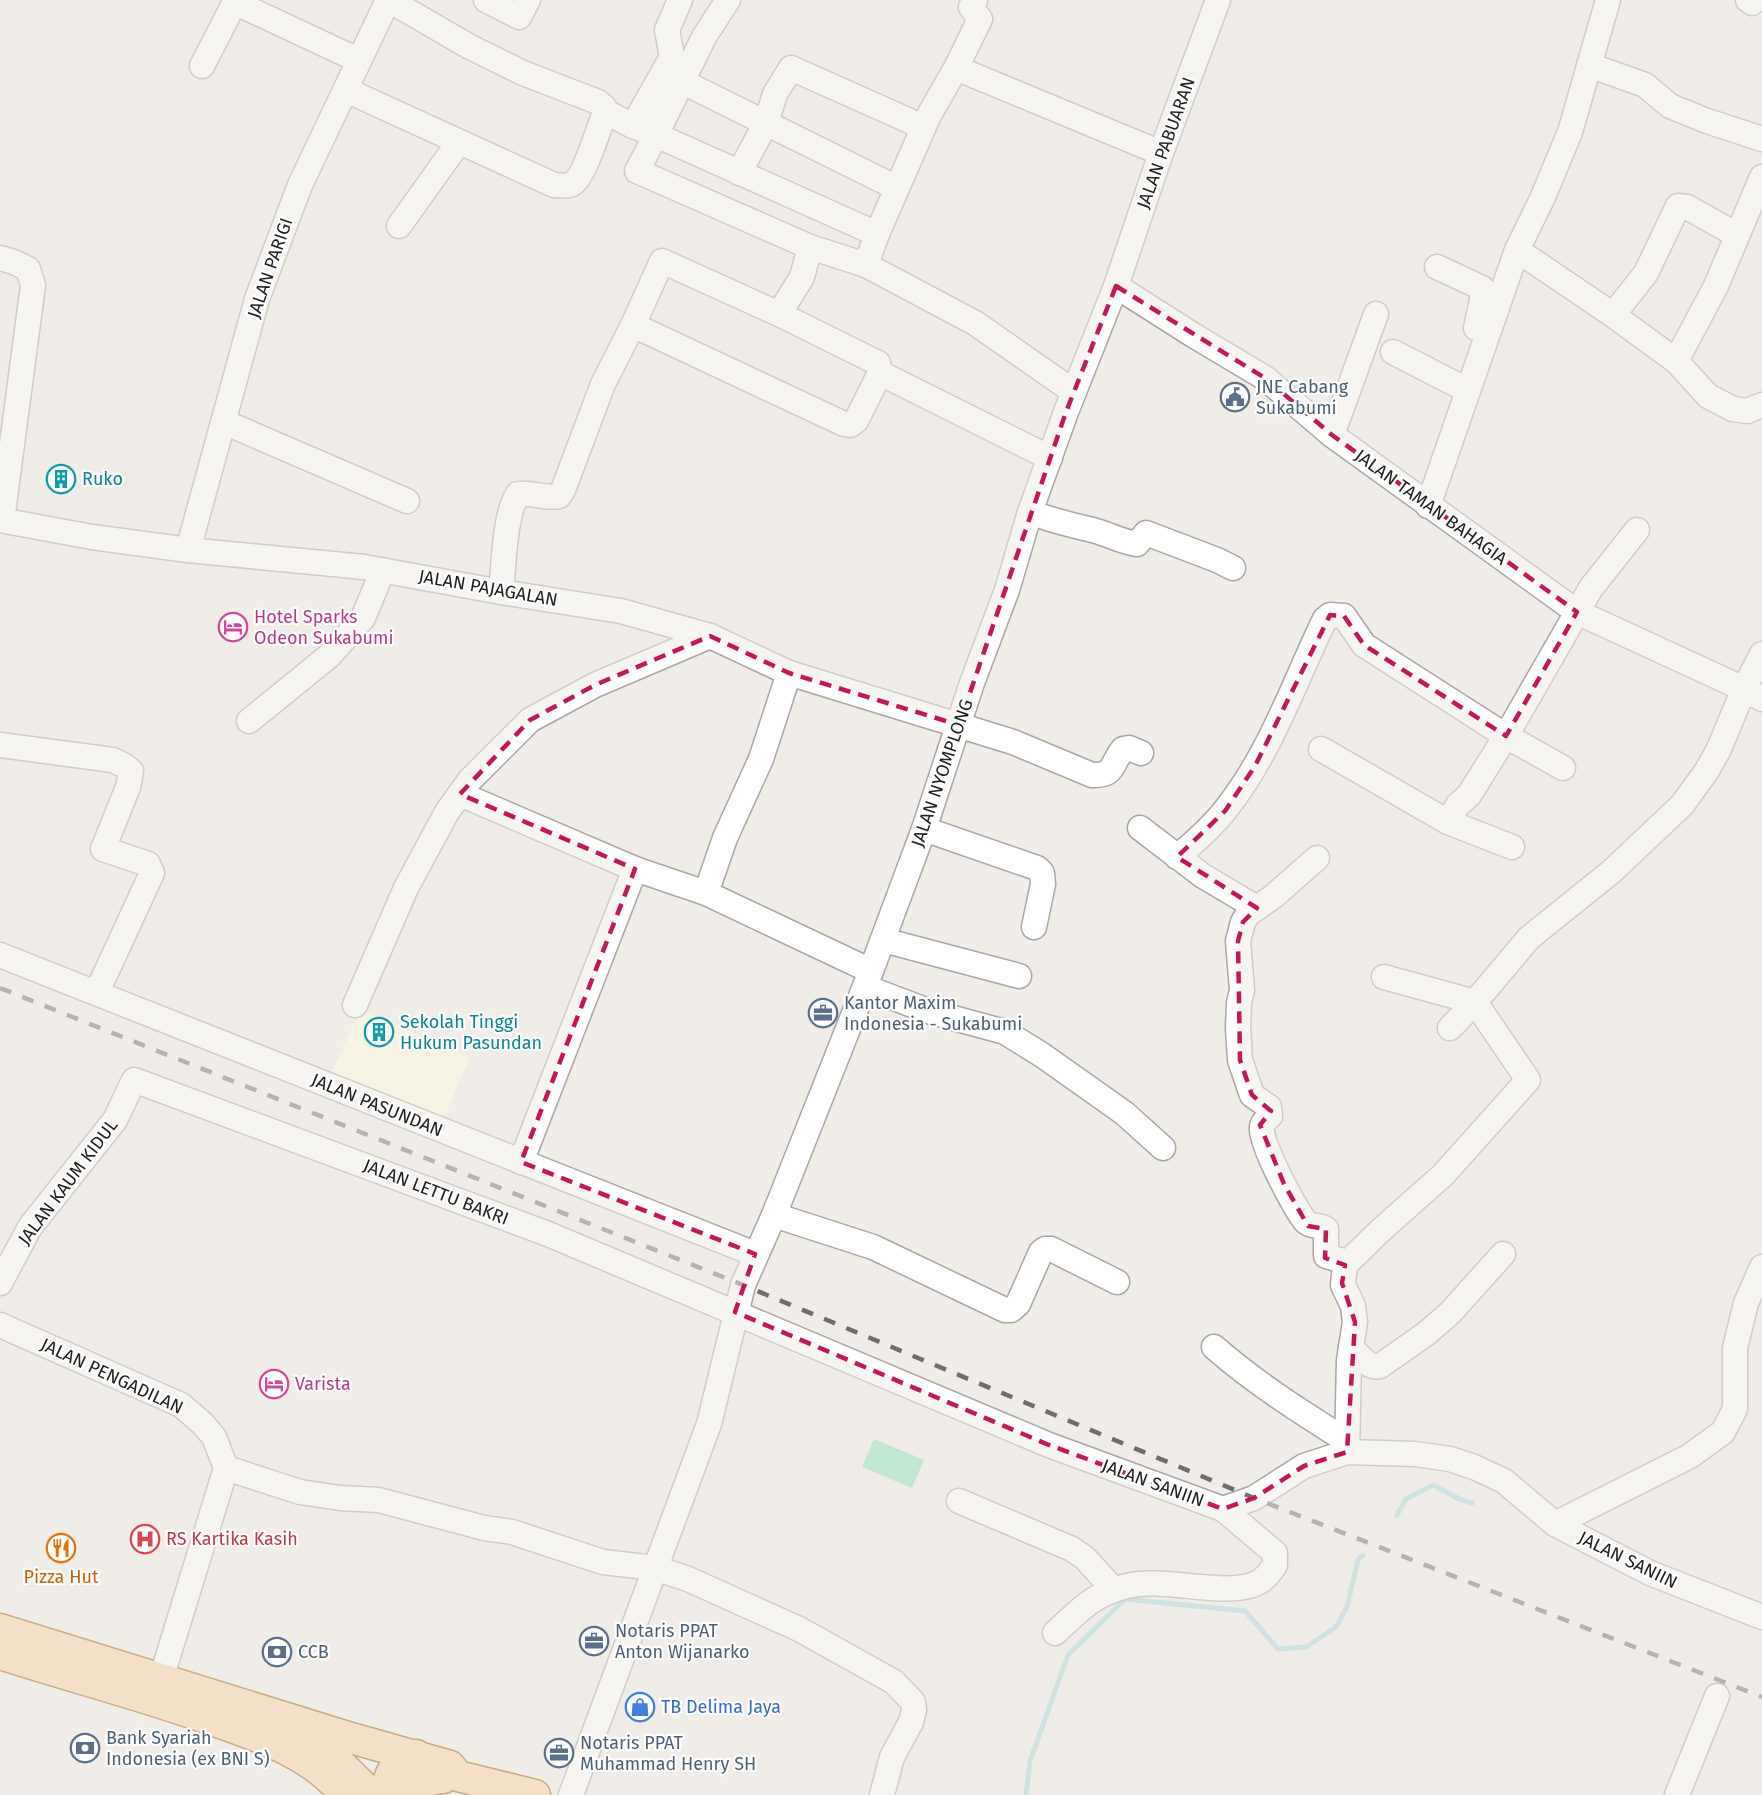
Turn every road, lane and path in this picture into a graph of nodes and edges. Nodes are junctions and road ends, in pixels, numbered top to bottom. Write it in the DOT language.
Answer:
graph roads {
  1 [pos="388,0"];
  2 [pos="486,0"];
  3 [pos="528,0"];
  4 [pos="680,0"];
  5 [pos="728,0"];
  6 [pos="975,0"];
  7 [pos="1218,0"];
  8 [pos="1608,0"];
  9 [pos="235,1"];
  10 [pos="358,60"];
  11 [pos="1589,65"];
  12 [pos="202,66"];
  13 [pos="957,68"];
  14 [pos="681,81"];
  15 [pos="346,90"];
  16 [pos="604,111"];
  17 [pos="766,123"];
  18 [pos="633,126"];
  19 [pos="923,127"];
  20 [pos="656,135"];
  21 [pos="1762,139"];
  22 [pos="459,141"];
  23 [pos="1161,153"];
  24 [pos="739,173"];
  25 [pos="1762,177"];
  26 [pos="897,188"];
  27 [pos="399,225"];
  28 [pos="877,234"];
  29 [pos="1737,235"];
  30 [pos="810,247"];
  31 [pos="1516,250"];
  32 [pos="0,258"];
  33 [pos="866,265"];
  34 [pos="1437,267"];
  35 [pos="1116,286"];
  36 [pos="779,314"];
  37 [pos="1376,314"];
  38 [pos="1614,315"];
  39 [pos="633,325"];
  40 [pos="1393,352"];
  41 [pos="1676,361"];
  42 [pos="880,373"];
  43 [pos="1463,388"];
  44 [pos="1074,392"];
  45 [pos="1762,405"];
  46 [pos="224,422"];
  47 [pos="1332,435"];
  48 [pos="1050,458"];
  49 [pos="407,501"];
  50 [pos="1424,503"];
  51 [pos="1030,512"];
  52 [pos="1,520"];
  53 [pos="1637,530"];
  54 [pos="188,550"];
  55 [pos="1233,568"];
  56 [pos="383,570"];
  57 [pos="501,592"];
  58 [pos="1577,612"];
  59 [pos="710,636"];
  60 [pos="1762,654"];
  61 [pos="789,673"];
  62 [pos="1753,694"];
  63 [pos="249,721"];
  64 [pos="959,725"];
  65 [pos="1506,736"];
  66 [pos="0,746"];
  67 [pos="1321,749"];
  68 [pos="1141,753"];
  69 [pos="1563,768"];
  70 [pos="460,794"];
  71 [pos="1448,822"];
  72 [pos="1140,828"];
  73 [pos="924,829"];
  74 [pos="1512,846"];
  75 [pos="1178,857"];
  76 [pos="1317,858"];
  77 [pos="635,869"];
  78 [pos="706,893"];
  79 [pos="1257,908"];
  80 [pos="1034,927"];
  81 [pos="883,940"];
  82 [pos="0,955"];
  83 [pos="1019,976"];
  84 [pos="1384,977"];
  85 [pos="868,979"];
  86 [pos="97,992"];
  87 [pos="1475,1002"];
  88 [pos="355,1005"];
  89 [pos="1450,1028"];
  90 [pos="134,1080"];
  91 [pos="1162,1148"];
  92 [pos="521,1162"];
  93 [pos="774,1215"];
  94 [pos="755,1254"];
  95 [pos="1503,1254"];
  96 [pos="1345,1265"];
  97 [pos="1762,1267"];
  98 [pos="1117,1282"];
  99 [pos="0,1283"];
  100 [pos="735,1312"];
  101 [pos="0,1325"];
  102 [pos="1214,1347"];
  103 [pos="1351,1347"];
  104 [pos="1347,1447"];
  105 [pos="226,1468"];
  106 [pos="959,1500"];
  107 [pos="1223,1509"];
  108 [pos="1555,1524"];
  109 [pos="655,1568"];
  110 [pos="1113,1589"];
  111 [pos="1762,1617"];
  112 [pos="0,1629"];
  113 [pos="1055,1633"];
  114 [pos="0,1654"];
  115 [pos="95,1671"];
  116 [pos="161,1679"];
  117 [pos="1718,1696"];
  118 [pos="255,1721"];
  119 [pos="321,1747"];
  120 [pos="406,1760"];
  121 [pos="451,1777"];
  122 [pos="345,1795"];
  123 [pos="372,1795"];
  124 [pos="385,1795"];
  125 [pos="413,1795"];
  126 [pos="535,1795"];
  127 [pos="571,1795"];
  128 [pos="882,1795"];
  129 [pos="1677,1795"];
  1 -- 10 [label="street, JALAN PARIGI"];
  1 -- 16 [label="street"];
  2 -- 3 [label="street"];
  4 -- 18 [label="street"];
  5 -- 14 [label="street"];
  6 -- 13 [label="street"];
  7 -- 23 [label="street, JALAN PABUARAN"];
  8 -- 11 [label="street"];
  9 -- 10 [label="street"];
  9 -- 12 [label="street"];
  10 -- 15 [label="street, JALAN PARIGI"];
  11 -- 21 [label="street"];
  11 -- 31 [label="street"];
  13 -- 19 [label="street"];
  13 -- 23 [label="street"];
  14 -- 17 [label="street"];
  14 -- 20 [label="street"];
  15 -- 22 [label="street"];
  15 -- 46 [label="street, JALAN PARIGI"];
  16 -- 18 [label="street"];
  16 -- 22 [label="street"];
  17 -- 19 [label="street"];
  17 -- 24 [label="street"];
  17 -- 26 [label="street"];
  18 -- 20 [label="street"];
  19 -- 26 [label="street"];
  20 -- 24 [label="street"];
  20 -- 30 [label="street"];
  22 -- 27 [label="street"];
  23 -- 35 [label="street, JALAN PABUARAN"];
  24 -- 28 [label="street"];
  25 -- 29 [label="street"];
  26 -- 28 [label="street"];
  28 -- 33 [label="street"];
  29 -- 38 [label="street"];
  29 -- 41 [label="street"];
  30 -- 33 [label="street"];
  30 -- 36 [label="street"];
  31 -- 38 [label="street"];
  31 -- 50 [label="street"];
  32 -- 52 [label="street"];
  33 -- 44 [label="street"];
  34 -- 43 [label="street"];
  35 -- 44 [label="street, JALAN NYOMPLONG"];
  35 -- 47 [label="street, JALAN TAMAN BAHAGIA"];
  36 -- 39 [label="street"];
  36 -- 42 [label="street"];
  37 -- 47 [label="street"];
  38 -- 41 [label="street"];
  39 -- 42 [label="street"];
  39 -- 57 [label="street"];
  40 -- 43 [label="street"];
  41 -- 45 [label="street"];
  42 -- 48 [label="street"];
  43 -- 50 [label="street"];
  44 -- 48 [label="street, JALAN NYOMPLONG"];
  46 -- 49 [label="street"];
  46 -- 54 [label="street, JALAN PARIGI"];
  47 -- 50 [label="street, JALAN TAMAN BAHAGIA"];
  48 -- 51 [label="street, JALAN NYOMPLONG"];
  50 -- 58 [label="street, JALAN TAMAN BAHAGIA"];
  51 -- 55 [label="street"];
  51 -- 64 [label="street, JALAN NYOMPLONG"];
  52 -- 54 [label="street, JALAN PAJAGALAN"];
  53 -- 58 [label="street"];
  54 -- 56 [label="street, JALAN PAJAGALAN"];
  56 -- 57 [label="street, JALAN PAJAGALAN"];
  56 -- 63 [label="street"];
  57 -- 59 [label="street, JALAN PAJAGALAN"];
  58 -- 62 [label="street, JALAN TAMAN BAHAGIA"];
  58 -- 65 [label="street"];
  59 -- 61 [label="street, JALAN PAJAGALAN"];
  59 -- 70 [label="street"];
  60 -- 62 [label="street"];
  61 -- 64 [label="street, JALAN PAJAGALAN"];
  61 -- 78 [label="street"];
  62 -- 87 [label="street"];
  64 -- 68 [label="street, JALAN PAJAGALAN"];
  64 -- 73 [label="street, JALAN NYOMPLONG"];
  65 -- 69 [label="street"];
  65 -- 71 [label="street"];
  65 -- 75 [label="street"];
  66 -- 86 [label="street"];
  67 -- 71 [label="street"];
  70 -- 77 [label="street"];
  70 -- 88 [label="street"];
  71 -- 74 [label="street"];
  72 -- 75 [label="street"];
  73 -- 80 [label="street"];
  73 -- 81 [label="street, JALAN NYOMPLONG"];
  75 -- 79 [label="street"];
  76 -- 79 [label="street"];
  77 -- 78 [label="street"];
  77 -- 92 [label="street"];
  78 -- 85 [label="street"];
  79 -- 96 [label="street"];
  81 -- 83 [label="street"];
  81 -- 85 [label="street, JALAN NYOMPLONG"];
  82 -- 86 [label="street, JALAN PASUNDAN"];
  84 -- 87 [label="street"];
  85 -- 91 [label="street"];
  85 -- 93 [label="street, JALAN NYOMPLONG"];
  86 -- 92 [label="street, JALAN PASUNDAN"];
  87 -- 89 [label="street"];
  87 -- 96 [label="street"];
  90 -- 99 [label="street, JALAN KAUM KIDUL"];
  90 -- 100 [label="street, JALAN LETTU BAKRI"];
  92 -- 94 [label="street, JALAN PASUNDAN"];
  93 -- 94 [label="street, JALAN NYOMPLONG"];
  93 -- 98 [label="street"];
  94 -- 100 [label="street"];
  95 -- 103 [label="street"];
  96 -- 103 [label="street"];
  97 -- 108 [label="street"];
  100 -- 107 [label="street, JALAN SANIIN"];
  100 -- 109 [label="street"];
  101 -- 105 [label="street, JALAN PENGADILAN"];
  102 -- 104 [label="street"];
  103 -- 104 [label="street"];
  104 -- 107 [label="street, JALAN SANIIN"];
  104 -- 108 [label="street, JALAN SANIIN"];
  105 -- 109 [label="street"];
  105 -- 116 [label="street"];
  106 -- 110 [label="street"];
  107 -- 110 [label="street"];
  108 -- 111 [label="street, JALAN SANIIN"];
  109 -- 127 [label="street"];
  109 -- 128 [label="street"];
  110 -- 113 [label="street"];
  112 -- 115 [label="main road"];
  114 -- 115 [label="main road"];
  115 -- 116 [label="main road"];
  115 -- 118 [label="main road"];
  116 -- 118 [label="main road"];
  117 -- 129 [label="street"];
  118 -- 119 [label="main road"];
  118 -- 120 [label="main road"];
  118 -- 122 [label="main road"];
  119 -- 120 [label="main road"];
  119 -- 123 [label="main road"];
  120 -- 121 [label="main road"];
  120 -- 124 [label="main road"];
  121 -- 125 [label="main road"];
  121 -- 126 [label="main road"];
}
